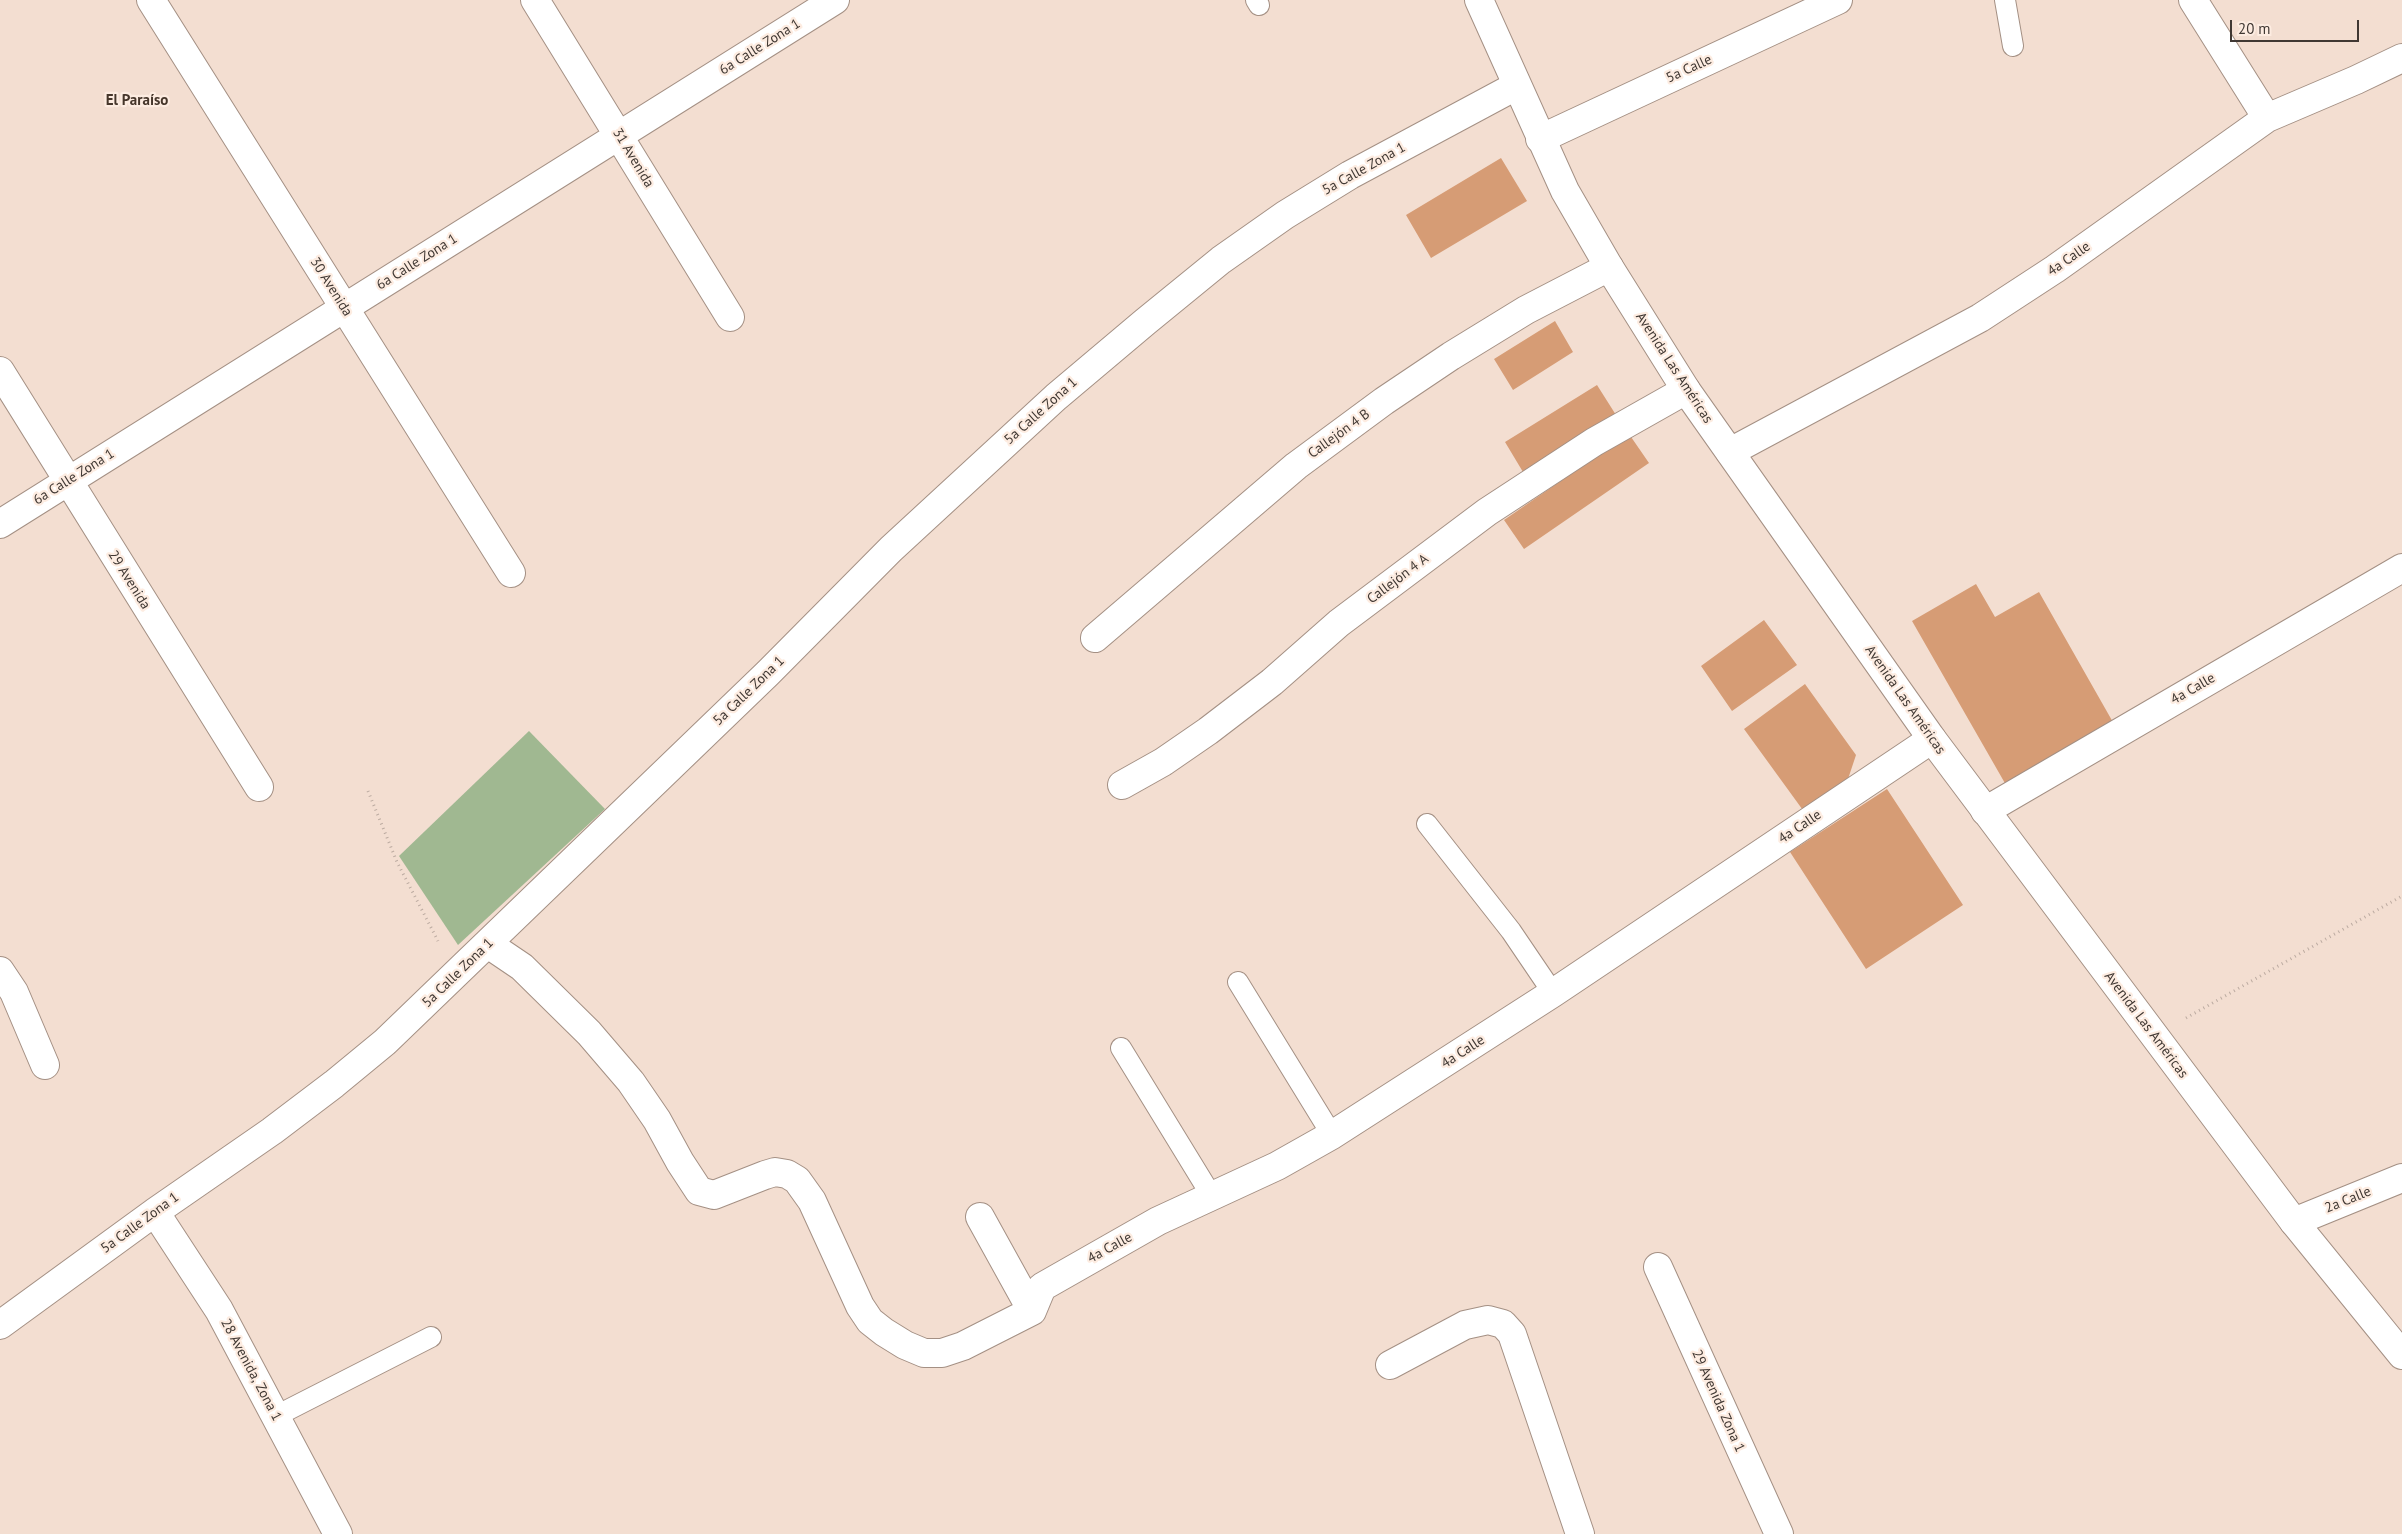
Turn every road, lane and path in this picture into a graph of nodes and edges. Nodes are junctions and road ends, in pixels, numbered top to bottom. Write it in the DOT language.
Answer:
graph roads {
  1 [pos="150,0"];
  2 [pos="535,0"];
  3 [pos="835,0"];
  4 [pos="1479,0"];
  5 [pos="1838,0"];
  6 [pos="2005,0"];
  7 [pos="2193,0"];
  8 [pos="2012,46"];
  9 [pos="2402,58"];
  10 [pos="1516,86"];
  11 [pos="2266,118"];
  12 [pos="619,135"];
  13 [pos="1540,138"];
  14 [pos="1609,267"];
  15 [pos="344,308"];
  16 [pos="730,317"];
  17 [pos="0,371"];
  18 [pos="1686,390"];
  19 [pos="1730,452"];
  20 [pos="67,481"];
  21 [pos="0,524"];
  22 [pos="2402,568"];
  23 [pos="511,573"];
  24 [pos="1095,638"];
  25 [pos="1932,739"];
  26 [pos="1122,785"];
  27 [pos="259,787"];
  28 [pos="368,791"];
  29 [pos="1985,811"];
  30 [pos="1427,824"];
  31 [pos="2402,896"];
  32 [pos="488,944"];
  33 [pos="0,971"];
  34 [pos="456,975"];
  35 [pos="1238,982"];
  36 [pos="1553,993"];
  37 [pos="2155,1036"];
  38 [pos="1121,1048"];
  39 [pos="45,1065"];
  40 [pos="1332,1135"];
  41 [pos="2402,1178"];
  42 [pos="1211,1195"];
  43 [pos="155,1212"];
  44 [pos="980,1217"];
  45 [pos="2294,1222"];
  46 [pos="1658,1267"];
  47 [pos="1032,1310"];
  48 [pos="0,1325"];
  49 [pos="431,1337"];
  50 [pos="2402,1355"];
  51 [pos="1390,1366"];
  52 [pos="276,1416"];
  53 [pos="338,1534"];
  54 [pos="1580,1534"];
  55 [pos="1779,1534"];
  1 -- 15 [label="street, 30 Avenida"];
  2 -- 12 [label="street, 31 Avenida"];
  3 -- 12 [label="street, 6a Calle Zona 1"];
  4 -- 10 [label="street, Avenida Las Américas"];
  5 -- 13 [label="street, 5a Calle"];
  6 -- 8 [label="lane"];
  7 -- 11 [label="street"];
  9 -- 11 [label="street, 4a Calle"];
  10 -- 13 [label="street, Avenida Las Américas"];
  10 -- 32 [label="street, 5a Calle Zona 1"];
  11 -- 19 [label="street, 4a Calle"];
  12 -- 15 [label="street, 6a Calle Zona 1"];
  12 -- 16 [label="street, 31 Avenida"];
  13 -- 14 [label="street, Avenida Las Américas"];
  14 -- 18 [label="street, Avenida Las Américas"];
  14 -- 24 [label="street, Callejón 4 B"];
  15 -- 20 [label="street, 6a Calle Zona 1"];
  15 -- 23 [label="street, 30 Avenida"];
  17 -- 20 [label="street, 29 Avenida"];
  18 -- 19 [label="street, Avenida Las Américas"];
  18 -- 26 [label="street, Callejón 4 A"];
  19 -- 25 [label="street, Avenida Las Américas"];
  20 -- 21 [label="street, 6a Calle Zona 1"];
  20 -- 27 [label="street, 29 Avenida"];
  22 -- 29 [label="street, 4a Calle"];
  25 -- 29 [label="street, Avenida Las Américas"];
  25 -- 36 [label="street, 4a Calle"];
  28 -- 34 [label="path"];
  29 -- 37 [label="street, Avenida Las Américas"];
  30 -- 36 [label="lane"];
  31 -- 37 [label="path"];
  32 -- 34 [label="street, 5a Calle Zona 1"];
  32 -- 47 [label="street"];
  33 -- 39 [label="street"];
  34 -- 43 [label="street, 5a Calle Zona 1"];
  35 -- 40 [label="lane"];
  36 -- 40 [label="street, 4a Calle"];
  37 -- 45 [label="street, Avenida Las Américas"];
  38 -- 42 [label="lane"];
  40 -- 42 [label="street, 4a Calle"];
  41 -- 45 [label="street, 2a Calle"];
  42 -- 47 [label="street, 4a Calle"];
  43 -- 48 [label="street, 5a Calle Zona 1"];
  43 -- 52 [label="street, 28 Avenida, Zona 1"];
  44 -- 47 [label="street"];
  45 -- 50 [label="street, Avenida Las Américas"];
  46 -- 55 [label="street, 29 Avenida Zona 1"];
  49 -- 52 [label="lane"];
  51 -- 54 [label="street"];
  52 -- 53 [label="street, 28 Avenida, Zona 1"];
}
